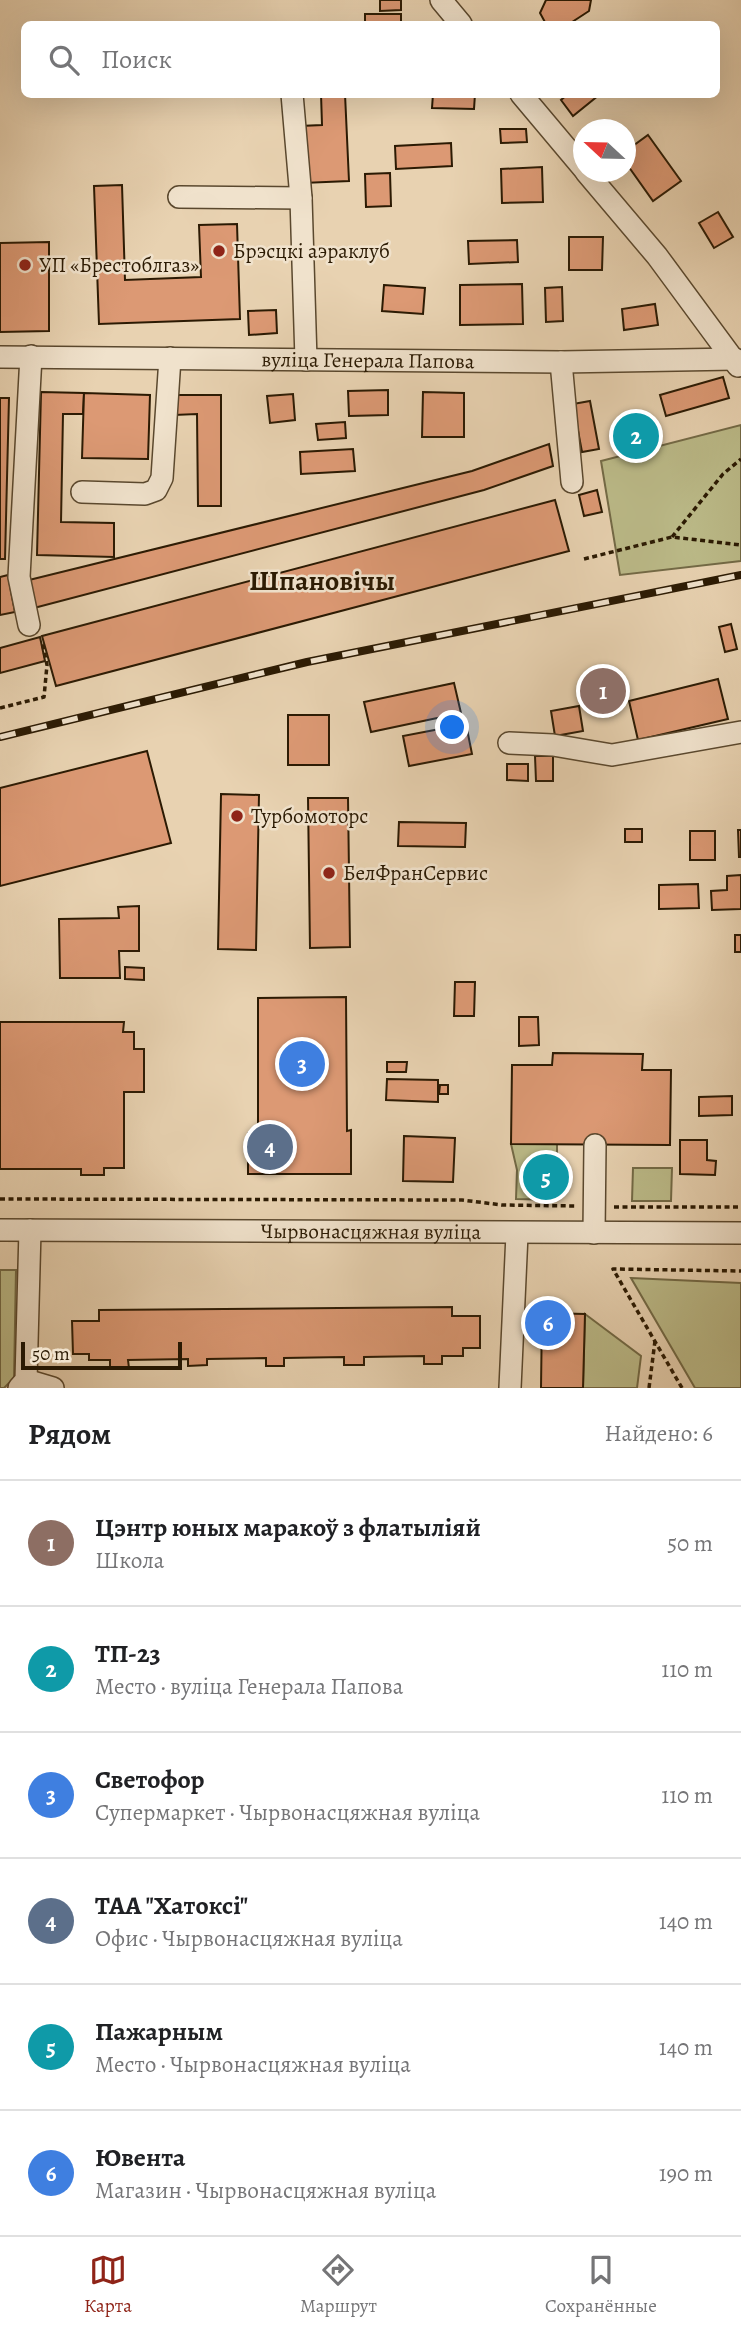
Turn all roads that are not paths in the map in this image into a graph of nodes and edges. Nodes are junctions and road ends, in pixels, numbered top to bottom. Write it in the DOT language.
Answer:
graph roads {
  1 [pos="440,0"];
  2 [pos="458,21"];
  3 [pos="292,98"];
  4 [pos="524,98"];
  5 [pos="573,156"];
  6 [pos="595,182"];
  7 [pos="179,197"];
  8 [pos="301,198"];
  9 [pos="32,356"];
  10 [pos="0,357"];
  11 [pos="170,358"];
  12 [pos="306,360"];
  13 [pos="561,362"];
  14 [pos="738,365"];
  15 [pos="572,482"];
  16 [pos="82,492"];
  17 [pos="34,629"];
  18 [pos="741,732"];
  19 [pos="509,743"];
  20 [pos="595,1144"];
  21 [pos="0,1230"];
  22 [pos="30,1230"];
  23 [pos="594,1233"];
  24 [pos="741,1233"];
  25 [pos="517,1234"];
  26 [pos="23,1384"];
  27 [pos="53,1388"];
  28 [pos="510,1388"];
  1 -- 2 [label="street"];
  3 -- 8 [label="street"];
  4 -- 5 [label="street"];
  6 -- 14 [label="street"];
  7 -- 8 [label="street"];
  8 -- 12 [label="street"];
  9 -- 10 [label="street, вуліца Генерала Папова"];
  9 -- 11 [label="street, вуліца Генерала Папова"];
  9 -- 17 [label="street"];
  11 -- 12 [label="street, вуліца Генерала Папова"];
  11 -- 16 [label="street"];
  12 -- 13 [label="street, вуліца Генерала Папова"];
  13 -- 14 [label="street, вуліца Генерала Папова"];
  13 -- 15 [label="street"];
  18 -- 19 [label="street"];
  20 -- 23 [label="street"];
  21 -- 22 [label="street, Чырвонасцяжная вуліца"];
  22 -- 25 [label="street, Чырвонасцяжная вуліца"];
  22 -- 26 [label="street"];
  23 -- 24 [label="street, Чырвонасцяжная вуліца"];
  23 -- 25 [label="street, Чырвонасцяжная вуліца"];
  25 -- 28 [label="street"];
  26 -- 27 [label="street"];
}
